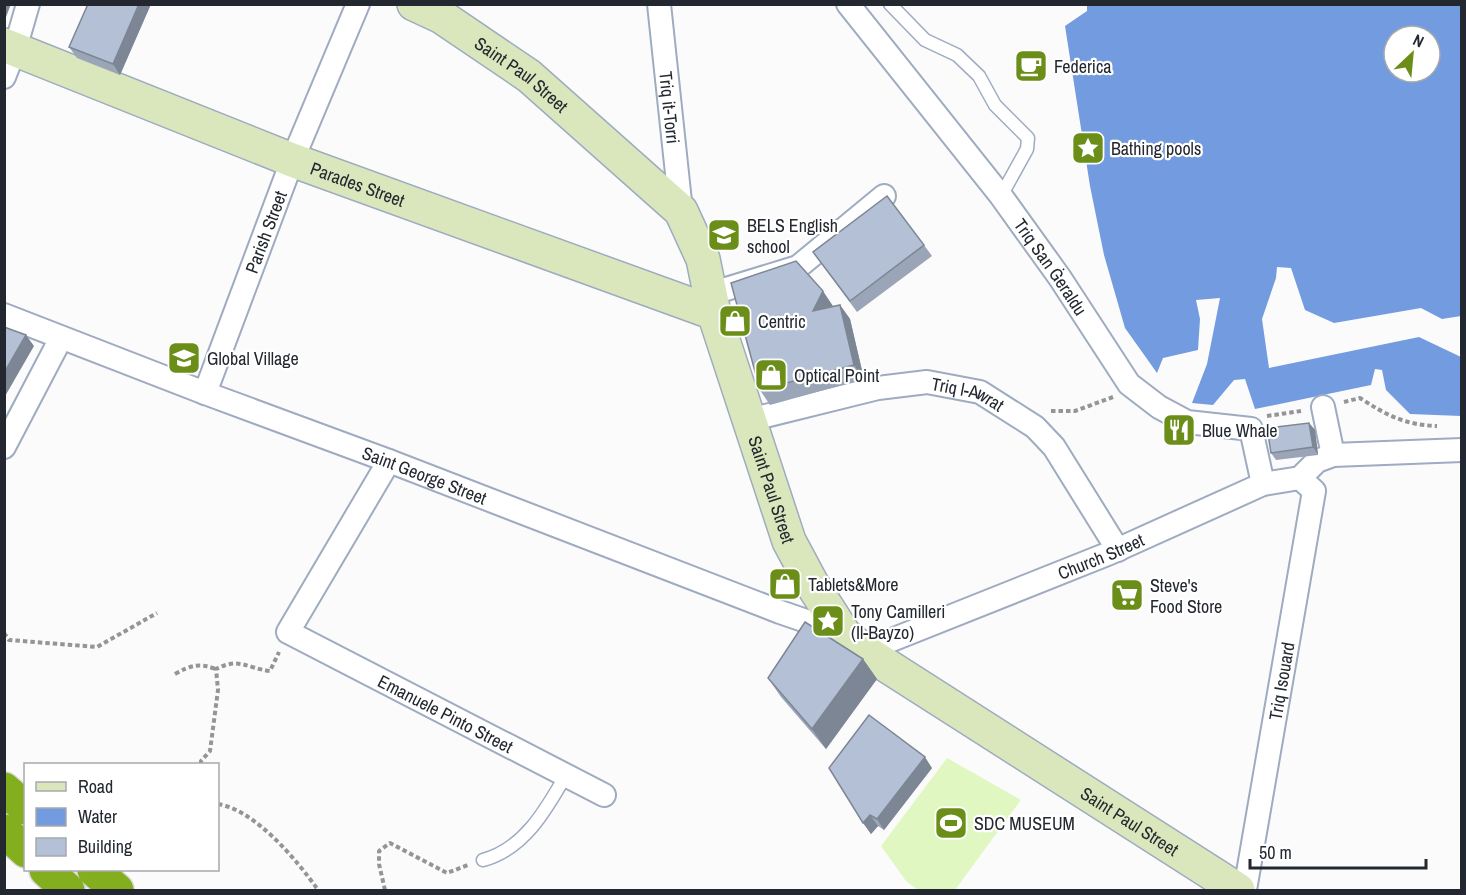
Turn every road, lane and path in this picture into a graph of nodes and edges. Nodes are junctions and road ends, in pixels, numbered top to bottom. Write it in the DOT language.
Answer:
graph roads {
  1 [pos="28,4"];
  2 [pos="358,4"];
  3 [pos="414,4"];
  4 [pos="658,4"];
  5 [pos="848,4"];
  6 [pos="890,4"];
  7 [pos="8,57"];
  8 [pos="292,160"];
  9 [pos="884,196"];
  10 [pos="1001,196"];
  11 [pos="681,211"];
  12 [pos="712,303"];
  13 [pos="4,315"];
  14 [pos="61,338"];
  15 [pos="1137,392"];
  16 [pos="205,393"];
  17 [pos="1323,407"];
  18 [pos="1009,411"];
  19 [pos="749,420"];
  20 [pos="1438,426"];
  21 [pos="1251,429"];
  22 [pos="4,447"];
  23 [pos="1461,450"];
  24 [pos="1333,455"];
  25 [pos="389,461"];
  26 [pos="1300,478"];
  27 [pos="1263,484"];
  28 [pos="1118,550"];
  29 [pos="157,613"];
  30 [pos="288,632"];
  31 [pos="4,633"];
  32 [pos="854,643"];
  33 [pos="216,669"];
  34 [pos="175,674"];
  35 [pos="201,763"];
  36 [pos="566,776"];
  37 [pos="4,789"];
  38 [pos="604,795"];
  39 [pos="219,804"];
  40 [pos="24,806"];
  41 [pos="4,831"];
  42 [pos="24,849"];
  43 [pos="483,860"];
  44 [pos="47,871"];
  45 [pos="95,871"];
  46 [pos="68,891"];
  47 [pos="117,891"];
  48 [pos="318,891"];
  49 [pos="385,891"];
  50 [pos="1238,891"];
  51 [pos="1245,891"];
  1 -- 7 [label="street"];
  2 -- 8 [label="street, Parish Street"];
  3 -- 11 [label="street, Saint Paul Street"];
  4 -- 11 [label="street, Triq it-Torri"];
  5 -- 10 [label="street, Triq San Ġeraldu"];
  6 -- 10 [label="lane"];
  7 -- 8 [label="street, Parades Street"];
  8 -- 12 [label="street, Parades Street"];
  8 -- 16 [label="street, Parish Street"];
  9 -- 12 [label="street"];
  10 -- 15 [label="street, Triq San Ġeraldu"];
  11 -- 12 [label="street, Saint Paul Street"];
  12 -- 19 [label="street, Saint Paul Street"];
  13 -- 14 [label="street, Saint George Street"];
  14 -- 16 [label="street, Saint George Street"];
  14 -- 22 [label="street"];
  15 -- 18 [label="path"];
  15 -- 21 [label="street, Triq San Ġeraldu"];
  16 -- 25 [label="street, Saint George Street"];
  17 -- 20 [label="path"];
  17 -- 21 [label="path"];
  17 -- 24 [label="street"];
  18 -- 19 [label="street, Triq l-Awrat"];
  18 -- 28 [label="street, Triq l-Awrat"];
  19 -- 32 [label="street, Saint Paul Street"];
  21 -- 27 [label="street"];
  23 -- 24 [label="street"];
  24 -- 26 [label="street"];
  25 -- 30 [label="street"];
  25 -- 32 [label="street, Saint George Street"];
  26 -- 27 [label="street, Church Street"];
  26 -- 51 [label="street, Triq Isouard"];
  27 -- 28 [label="street, Church Street"];
  28 -- 32 [label="street, Church Street"];
  29 -- 31 [label="path"];
  30 -- 33 [label="path"];
  30 -- 36 [label="street, Emanuele Pinto Street"];
  32 -- 50 [label="street, Saint Paul Street"];
  33 -- 34 [label="path"];
  33 -- 35 [label="path"];
  36 -- 38 [label="street, Emanuele Pinto Street"];
  36 -- 43 [label="lane"];
  37 -- 40 [label="highway"];
  39 -- 48 [label="path"];
  41 -- 42 [label="highway"];
  43 -- 49 [label="path"];
  44 -- 46 [label="highway"];
  45 -- 47 [label="highway"];
}
